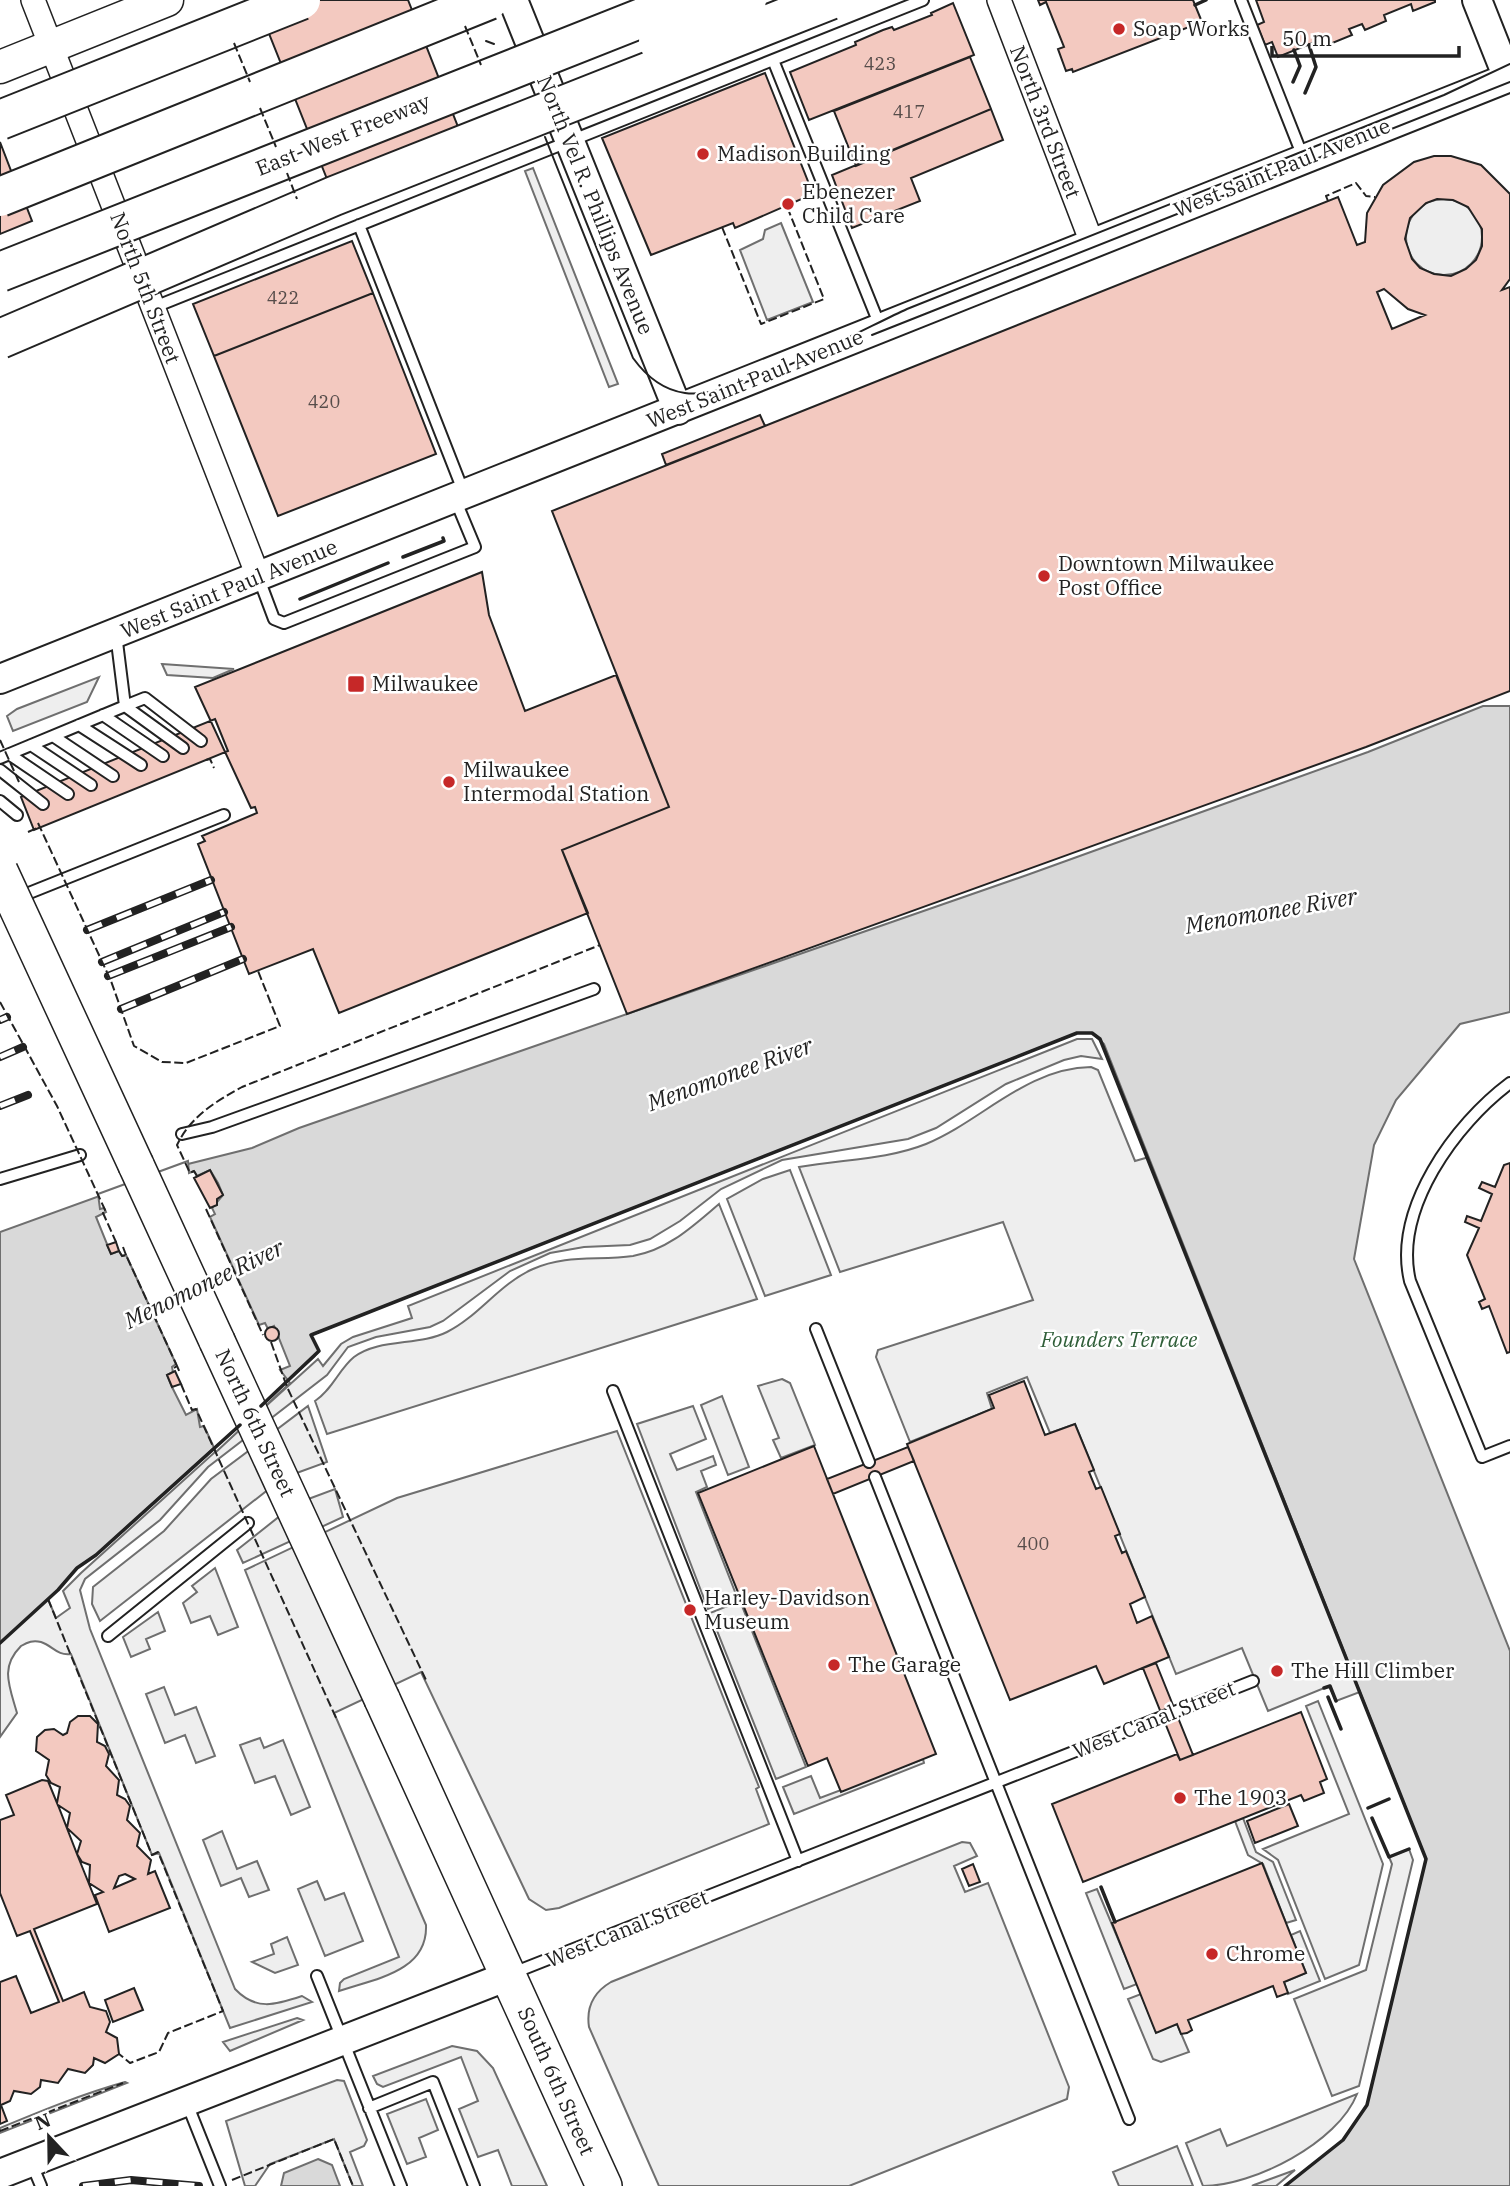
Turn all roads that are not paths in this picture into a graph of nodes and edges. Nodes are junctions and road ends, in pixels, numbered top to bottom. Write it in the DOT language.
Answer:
graph roads {
  1 [pos="33,0"];
  2 [pos="167,0"];
  3 [pos="301,0"];
  4 [pos="489,0"];
  5 [pos="513,0"];
  6 [pos="687,0"];
  7 [pos="747,0"];
  8 [pos="830,0"];
  9 [pos="923,0"];
  10 [pos="999,0"];
  11 [pos="1241,0"];
  12 [pos="1477,0"];
  13 [pos="51,46"];
  14 [pos="773,60"];
  15 [pos="0,67"];
  16 [pos="1509,79"];
  17 [pos="0,120"];
  18 [pos="568,142"];
  19 [pos="1304,159"];
  20 [pos="0,197"];
  21 [pos="334,197"];
  22 [pos="359,225"];
  23 [pos="1092,243"];
  24 [pos="0,272"];
  25 [pos="152,308"];
  26 [pos="881,328"];
  27 [pos="0,339"];
  28 [pos="678,410"];
  29 [pos="460,497"];
  30 [pos="258,576"];
  31 [pos="116,634"];
  32 [pos="0,679"];
  33 [pos="125,706"];
  34 [pos="103,715"];
  35 [pos="79,725"];
  36 [pos="54,736"];
  37 [pos="201,741"];
  38 [pos="31,745"];
  39 [pos="183,748"];
  40 [pos="4,756"];
  41 [pos="163,756"];
  42 [pos="141,765"];
  43 [pos="0,770"];
  44 [pos="113,776"];
  45 [pos="91,786"];
  46 [pos="68,794"];
  47 [pos="0,801"];
  48 [pos="43,804"];
  49 [pos="18,815"];
  50 [pos="224,815"];
  51 [pos="0,871"];
  52 [pos="0,905"];
  53 [pos="594,989"];
  54 [pos="1510,1083"];
  55 [pos="182,1134"];
  56 [pos="80,1155"];
  57 [pos="0,1179"];
  58 [pos="817,1329"];
  59 [pos="613,1391"];
  60 [pos="1510,1446"];
  61 [pos="869,1462"];
  62 [pos="875,1477"];
  63 [pos="248,1523"];
  64 [pos="108,1636"];
  65 [pos="1253,1681"];
  66 [pos="995,1782"];
  67 [pos="798,1861"];
  68 [pos="317,1976"];
  69 [pos="508,1976"];
  70 [pos="343,2040"];
  71 [pos="186,2100"];
  72 [pos="369,2108"];
  73 [pos="1129,2119"];
  74 [pos="0,2174"];
  75 [pos="36,2174"];
  76 [pos="220,2186"];
  77 [pos="401,2186"];
  78 [pos="474,2186"];
  79 [pos="604,2186"];
  1 -- 13 [label="street, North 5th Street"];
  2 -- 13 [label="main road"];
  3 -- 17 [label="highway, bridge"];
  4 -- 20 [label="highway, bridge"];
  5 -- 18 [label="street, North Vel R. Phillips Avenue"];
  6 -- 24 [label="highway, East-West Freeway, bridge"];
  7 -- 21 [label="highway, bridge"];
  8 -- 21 [label="highway, bridge"];
  9 -- 14 [label="lane"];
  10 -- 23 [label="street, North 3rd Street"];
  11 -- 19 [label="lane"];
  12 -- 16 [label="street"];
  13 -- 15 [label="main road"];
  13 -- 25 [label="street, North 5th Street"];
  14 -- 18 [label="lane"];
  14 -- 26 [label="lane"];
  16 -- 19 [label="street, West Saint Paul Avenue"];
  18 -- 22 [label="lane"];
  18 -- 28 [label="street, North Vel R. Phillips Avenue"];
  19 -- 23 [label="street, West Saint Paul Avenue"];
  21 -- 27 [label="highway, bridge"];
  22 -- 25 [label="lane"];
  22 -- 29 [label="lane"];
  23 -- 26 [label="street, West Saint Paul Avenue"];
  25 -- 30 [label="street, North 5th Street"];
  26 -- 28 [label="street, West Saint Paul Avenue"];
  28 -- 29 [label="street, West Saint Paul Avenue"];
  29 -- 30 [label="street, West Saint Paul Avenue"];
  29 -- 30 [label="lane"];
  30 -- 31 [label="street, West Saint Paul Avenue"];
  31 -- 32 [label="street, West Saint Paul Avenue"];
  31 -- 33 [label="lane"];
  33 -- 34 [label="lane"];
  33 -- 37 [label="lane"];
  33 -- 39 [label="lane"];
  34 -- 35 [label="lane"];
  34 -- 41 [label="lane"];
  35 -- 36 [label="lane"];
  35 -- 42 [label="lane"];
  36 -- 38 [label="lane"];
  36 -- 44 [label="lane"];
  38 -- 40 [label="lane"];
  38 -- 45 [label="lane"];
  40 -- 46 [label="lane"];
  43 -- 48 [label="lane"];
  47 -- 49 [label="lane"];
  50 -- 52 [label="lane"];
  51 -- 69 [label="main road, North 6th Street, bridge"];
  53 -- 55 [label="lane"];
  54 -- 60 [label="lane"];
  56 -- 57 [label="lane"];
  58 -- 61 [label="lane"];
  59 -- 67 [label="lane"];
  62 -- 66 [label="lane"];
  63 -- 64 [label="lane"];
  65 -- 66 [label="lane, West Canal Street"];
  66 -- 67 [label="lane, West Canal Street"];
  66 -- 73 [label="lane"];
  67 -- 69 [label="lane, West Canal Street"];
  68 -- 70 [label="lane"];
  69 -- 70 [label="street, West Canal Street"];
  69 -- 79 [label="main road, South 6th Street"];
  70 -- 71 [label="street, West Canal Street"];
  70 -- 72 [label="lane"];
  71 -- 75 [label="street, West Canal Street"];
  71 -- 76 [label="lane"];
  72 -- 77 [label="lane"];
  72 -- 78 [label="lane"];
  74 -- 75 [label="street, West Canal Street"];
}
